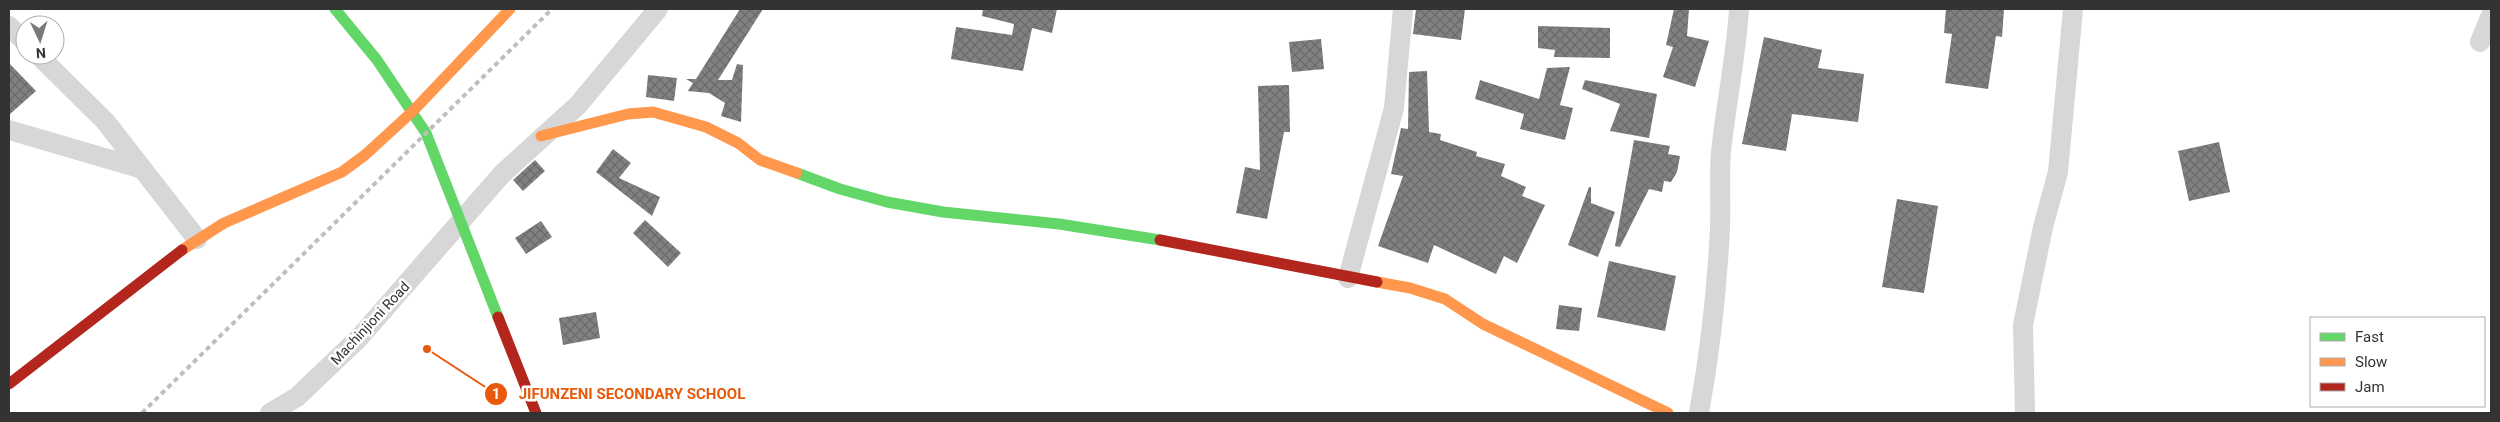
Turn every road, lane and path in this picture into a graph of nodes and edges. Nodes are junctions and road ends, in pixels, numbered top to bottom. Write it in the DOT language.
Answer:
graph roads {
  1 [pos="335,9"];
  2 [pos="510,9"];
  3 [pos="658,9"];
  4 [pos="1403,9"];
  5 [pos="1739,9"];
  6 [pos="2073,9"];
  7 [pos="2491,15"];
  8 [pos="2480,42"];
  9 [pos="48,65"];
  10 [pos="413,111"];
  11 [pos="9,130"];
  12 [pos="541,136"];
  13 [pos="139,168"];
  14 [pos="461,222"];
  15 [pos="197,239"];
  16 [pos="1348,278"];
  17 [pos="9,384"];
  18 [pos="270,413"];
  19 [pos="536,413"];
  20 [pos="1668,413"];
  21 [pos="1699,413"];
  22 [pos="2025,413"];
  1 -- 10 [label="street"];
  2 -- 10 [label="street"];
  3 -- 12 [label="street, Machinjioni Road"];
  4 -- 16 [label="street"];
  5 -- 21 [label="street"];
  6 -- 22 [label="street"];
  7 -- 8 [label="street"];
  9 -- 13 [label="street"];
  10 -- 14 [label="street"];
  10 -- 15 [label="street"];
  11 -- 13 [label="street"];
  12 -- 14 [label="street, Machinjioni Road"];
  12 -- 16 [label="street"];
  13 -- 15 [label="street"];
  14 -- 18 [label="street, Machinjioni Road"];
  14 -- 19 [label="street"];
  15 -- 17 [label="street"];
  16 -- 20 [label="street"];
}
